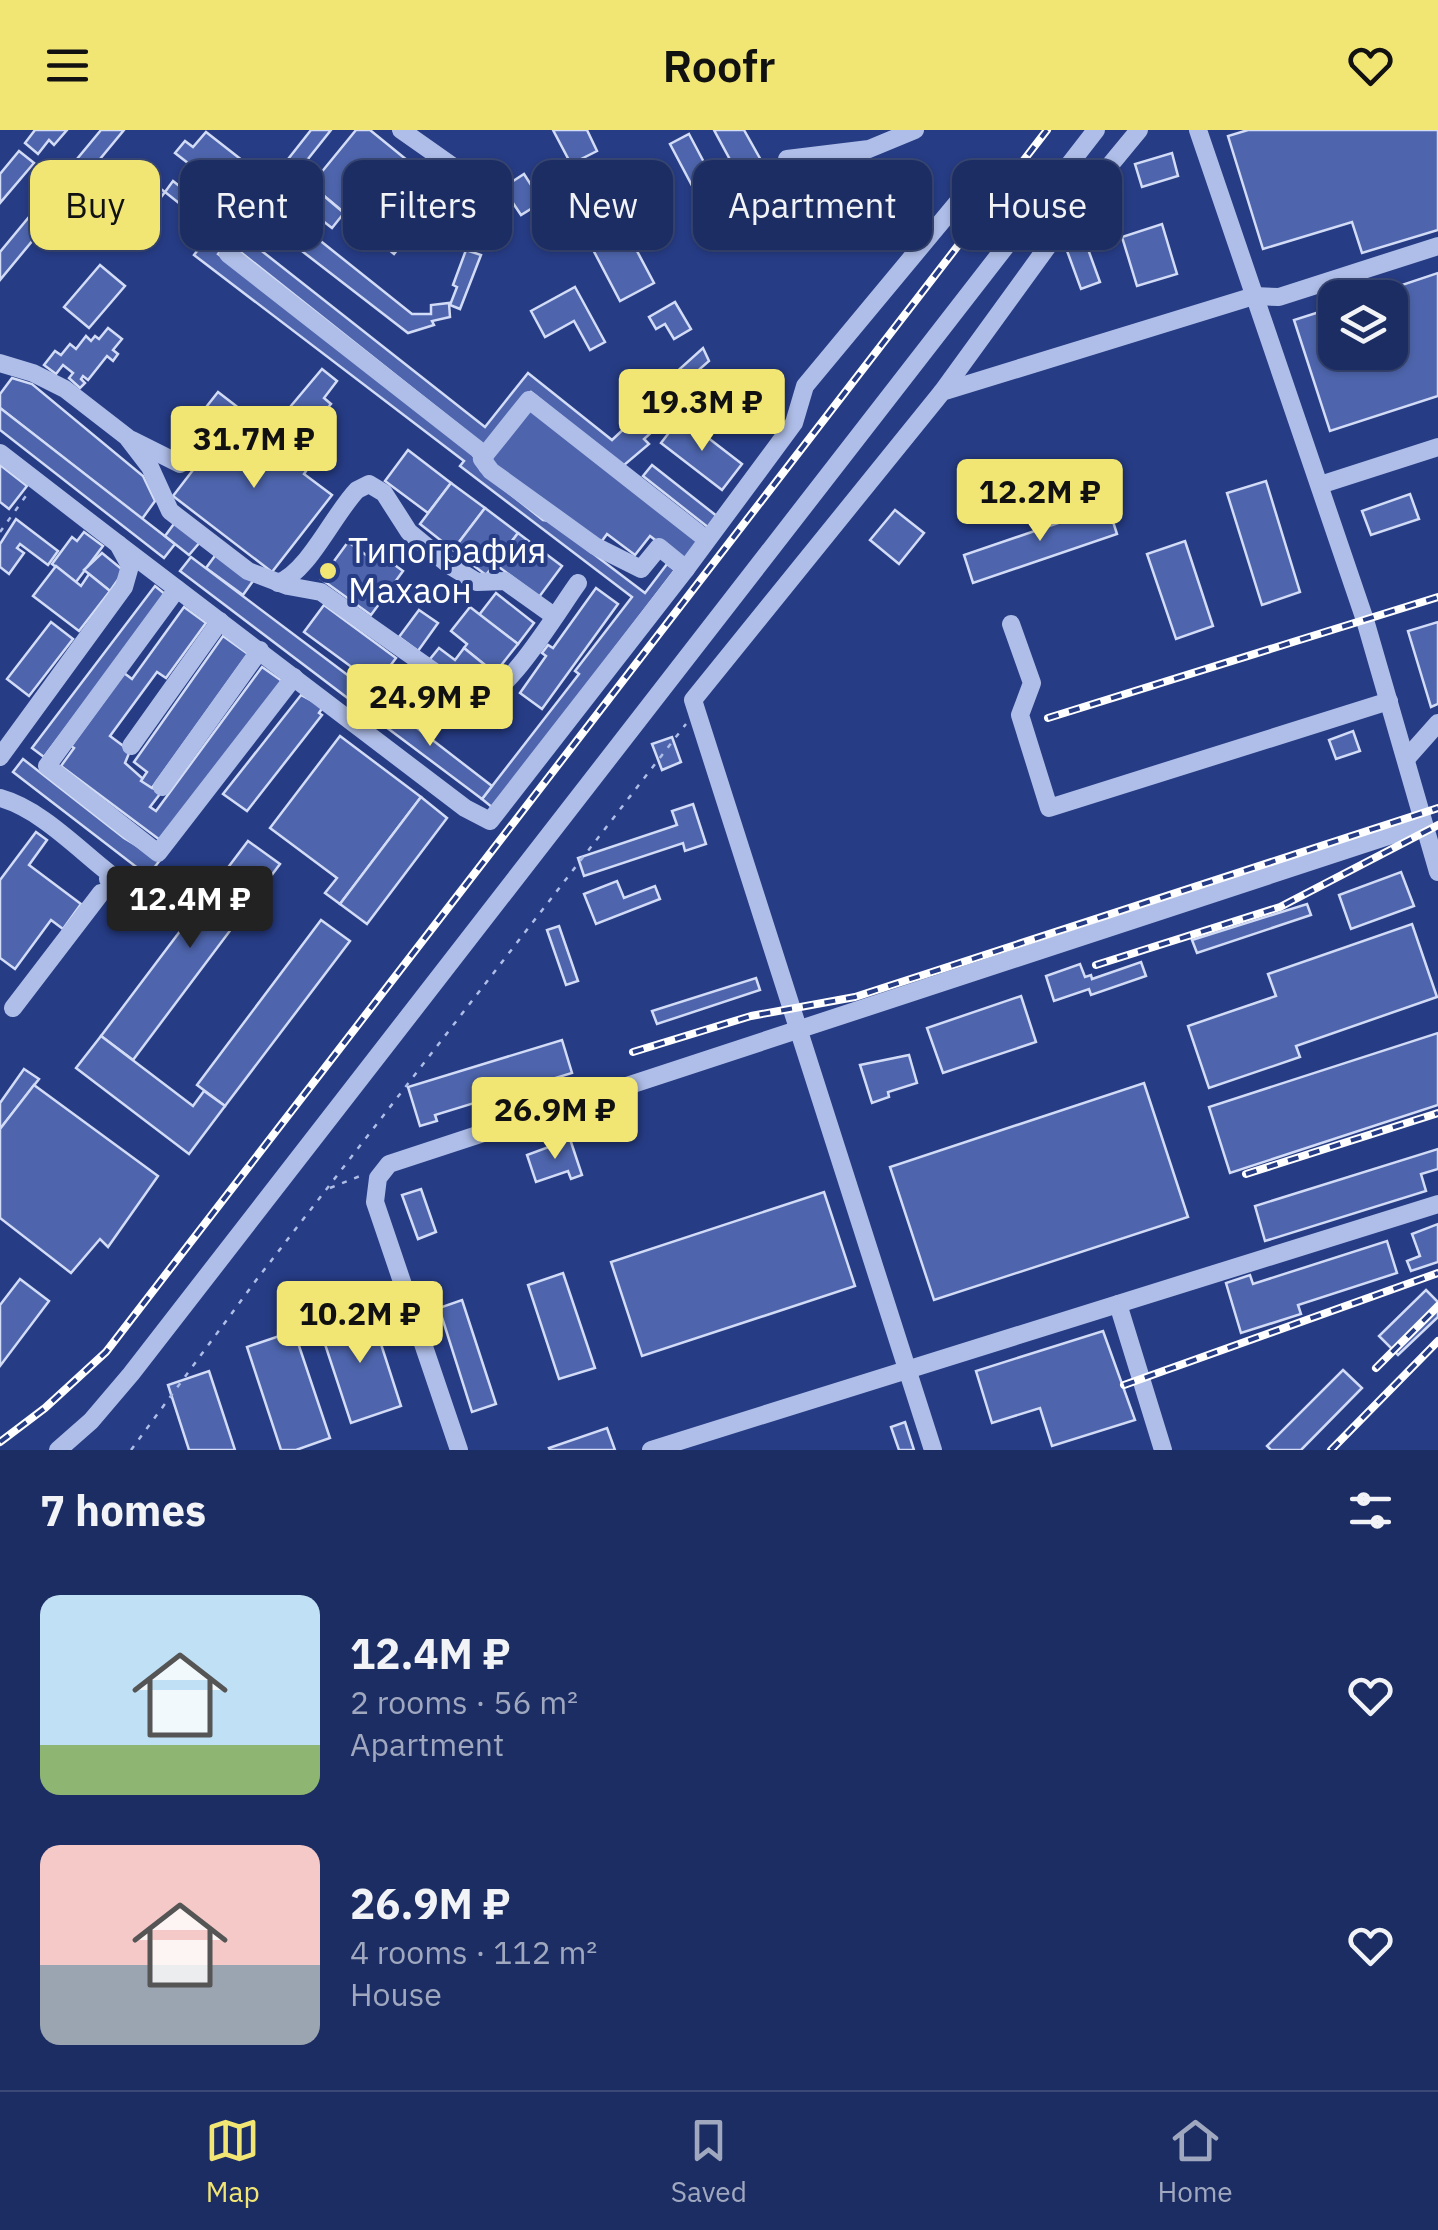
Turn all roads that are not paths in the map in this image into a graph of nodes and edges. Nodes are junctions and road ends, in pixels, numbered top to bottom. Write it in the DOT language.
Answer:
graph roads {
  1 [pos="401,130"];
  2 [pos="915,130"];
  3 [pos="1096,130"];
  4 [pos="1139,130"];
  5 [pos="1198,130"];
  6 [pos="787,159"];
  7 [pos="444,160"];
  8 [pos="952,208"];
  9 [pos="1438,246"];
  10 [pos="228,254"];
  11 [pos="1254,296"];
  12 [pos="0,363"];
  13 [pos="942,392"];
  14 [pos="127,437"];
  15 [pos="1438,446"];
  16 [pos="0,453"];
  17 [pos="486,455"];
  18 [pos="180,464"];
  19 [pos="1320,485"];
  20 [pos="706,539"];
  21 [pos="118,544"];
  22 [pos="686,568"];
  23 [pos="578,582"];
  24 [pos="278,583"];
  25 [pos="177,589"];
  26 [pos="554,616"];
  27 [pos="220,621"];
  28 [pos="1011,624"];
  29 [pos="260,650"];
  30 [pos="294,677"];
  31 [pos="1389,701"];
  32 [pos="1438,723"];
  33 [pos="131,746"];
  34 [pos="2,755"];
  35 [pos="1406,759"];
  36 [pos="0,788"];
  37 [pos="162,788"];
  38 [pos="8,800"];
  39 [pos="1422,825"];
  40 [pos="1434,843"];
  41 [pos="1438,872"];
  42 [pos="13,1008"];
  43 [pos="798,1030"];
  44 [pos="1438,1204"];
  45 [pos="1118,1304"];
  46 [pos="907,1369"];
  47 [pos="58,1450"];
  48 [pos="459,1450"];
  49 [pos="651,1450"];
  50 [pos="933,1450"];
  51 [pos="1163,1450"];
  1 -- 7 [label="street"];
  2 -- 6 [label="street"];
  3 -- 47 [label="street"];
  4 -- 13 [label="street"];
  5 -- 11 [label="street"];
  8 -- 20 [label="street"];
  9 -- 11 [label="street"];
  10 -- 17 [label="street"];
  11 -- 13 [label="street"];
  11 -- 19 [label="street"];
  12 -- 14 [label="street"];
  13 -- 43 [label="street"];
  14 -- 18 [label="street"];
  14 -- 24 [label="street"];
  15 -- 19 [label="street"];
  16 -- 21 [label="street"];
  17 -- 20 [label="street"];
  17 -- 22 [label="street"];
  19 -- 31 [label="street"];
  20 -- 22 [label="street"];
  21 -- 25 [label="street"];
  21 -- 34 [label="street"];
  22 -- 30 [label="street"];
  23 -- 26 [label="street"];
  24 -- 26 [label="street"];
  24 -- 26 [label="street"];
  25 -- 27 [label="street"];
  25 -- 30 [label="street"];
  27 -- 29 [label="street"];
  27 -- 33 [label="street"];
  28 -- 31 [label="street"];
  29 -- 30 [label="street"];
  29 -- 37 [label="street"];
  31 -- 35 [label="street"];
  32 -- 35 [label="street"];
  35 -- 39 [label="street"];
  36 -- 38 [label="street"];
  38 -- 42 [label="street"];
  39 -- 40 [label="street"];
  39 -- 43 [label="street"];
  40 -- 41 [label="street"];
  43 -- 46 [label="street"];
  43 -- 48 [label="street"];
  44 -- 45 [label="street"];
  45 -- 46 [label="street"];
  45 -- 51 [label="street"];
  46 -- 49 [label="street"];
  46 -- 50 [label="street"];
}
